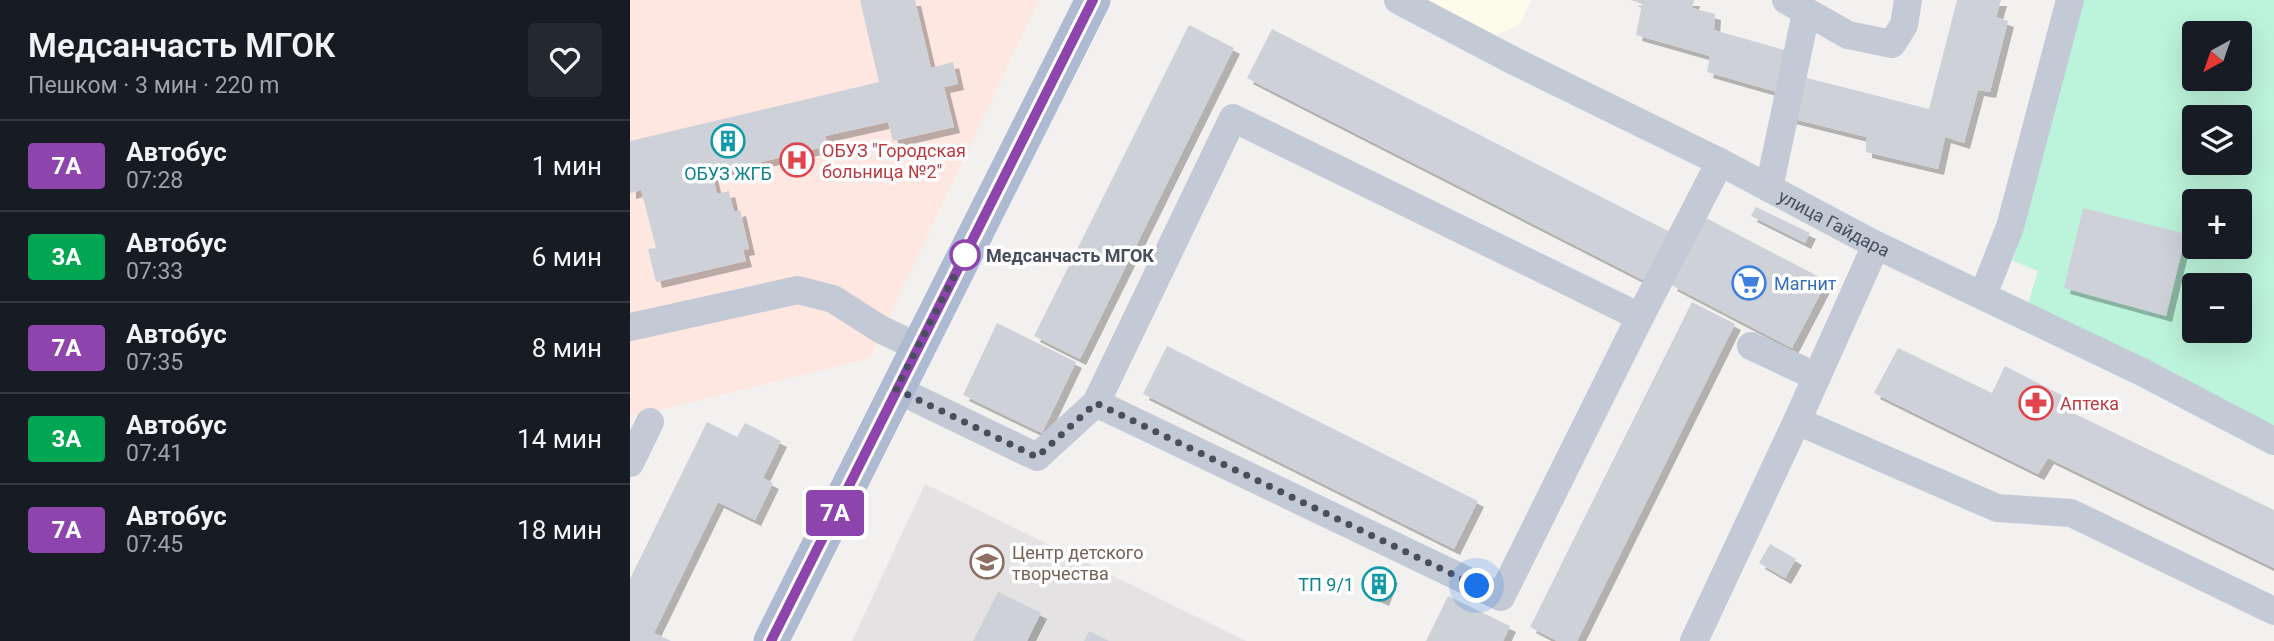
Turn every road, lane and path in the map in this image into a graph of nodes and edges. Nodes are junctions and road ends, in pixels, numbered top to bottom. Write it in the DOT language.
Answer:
graph roads {
  1 [pos="1093,0"];
  2 [pos="1398,0"];
  3 [pos="1908,0"];
  4 [pos="2070,0"];
  5 [pos="1796,6"];
  6 [pos="1720,162"];
  7 [pos="1769,188"];
  8 [pos="1876,245"];
  9 [pos="1983,295"];
  10 [pos="1640,317"];
  11 [pos="630,327"];
  12 [pos="1751,346"];
  13 [pos="918,347"];
  14 [pos="1817,377"];
  15 [pos="896,389"];
  16 [pos="1096,403"];
  17 [pos="1797,421"];
  18 [pos="650,422"];
  19 [pos="2274,441"];
  20 [pos="630,463"];
  21 [pos="2274,611"];
  22 [pos="771,641"];
  23 [pos="1694,641"];
  1 -- 13 [label="main road"];
  2 -- 6 [label="street, улица Гайдара"];
  3 -- 5 [label="street"];
  4 -- 9 [label="street"];
  5 -- 7 [label="street"];
  6 -- 7 [label="street, улица Гайдара"];
  6 -- 10 [label="street"];
  7 -- 8 [label="street, улица Гайдара"];
  8 -- 9 [label="street, улица Гайдара"];
  8 -- 14 [label="street"];
  9 -- 19 [label="street, улица Гайдара"];
  10 -- 16 [label="street"];
  10 -- 16 [label="street"];
  11 -- 13 [label="street"];
  12 -- 14 [label="street"];
  13 -- 15 [label="main road"];
  14 -- 17 [label="street"];
  15 -- 16 [label="street"];
  15 -- 22 [label="main road"];
  17 -- 21 [label="street"];
  17 -- 23 [label="street"];
  18 -- 20 [label="street"];
}
